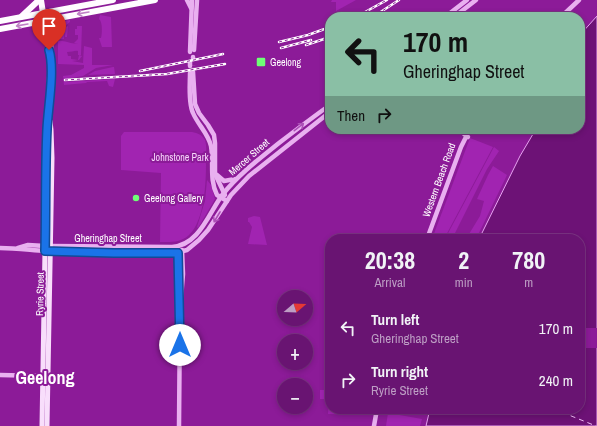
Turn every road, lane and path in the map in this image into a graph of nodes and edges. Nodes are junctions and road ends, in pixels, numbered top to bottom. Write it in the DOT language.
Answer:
graph roads {
  1 [pos="40,0"];
  2 [pos="113,0"];
  3 [pos="154,0"];
  4 [pos="187,0"];
  5 [pos="192,0"];
  6 [pos="197,0"];
  7 [pos="468,0"];
  8 [pos="476,0"];
  9 [pos="575,0"];
  10 [pos="579,0"];
  11 [pos="460,9"];
  12 [pos="43,11"];
  13 [pos="192,11"];
  14 [pos="454,12"];
  15 [pos="458,12"];
  16 [pos="562,12"];
  17 [pos="566,12"];
  18 [pos="22,16"];
  19 [pos="58,18"];
  20 [pos="45,20"];
  21 [pos="0,21"];
  22 [pos="0,28"];
  23 [pos="50,30"];
  24 [pos="51,56"];
  25 [pos="190,73"];
  26 [pos="191,89"];
  27 [pos="325,109"];
  28 [pos="325,116"];
  29 [pos="312,118"];
  30 [pos="197,120"];
  31 [pos="205,120"];
  32 [pos="317,122"];
  33 [pos="200,125"];
  34 [pos="312,126"];
  35 [pos="464,134"];
  36 [pos="469,134"];
  37 [pos="467,137"];
  38 [pos="282,141"];
  39 [pos="283,149"];
  40 [pos="267,153"];
  41 [pos="271,158"];
  42 [pos="215,169"];
  43 [pos="236,179"];
  44 [pos="224,193"];
  45 [pos="220,198"];
  46 [pos="227,201"];
  47 [pos="431,234"];
  48 [pos="194,236"];
  49 [pos="199,240"];
  50 [pos="182,245"];
  51 [pos="146,247"];
  52 [pos="0,248"];
  53 [pos="47,249"];
  54 [pos="180,252"];
  55 [pos="146,253"];
  56 [pos="0,375"];
  57 [pos="45,376"];
  58 [pos="376,414"];
  59 [pos="42,426"];
  60 [pos="47,426"];
  61 [pos="179,426"];
  62 [pos="374,426"];
  1 -- 12 [label="main road"];
  1 -- 18 [label="main road"];
  2 -- 12 [label="highway"];
  3 -- 19 [label="highway, one-way"];
  4 -- 13 [label="street"];
  5 -- 13 [label="street"];
  6 -- 13 [label="street"];
  7 -- 11 [label="street"];
  8 -- 11 [label="street"];
  9 -- 16 [label="street"];
  10 -- 17 [label="street"];
  11 -- 14 [label="street"];
  11 -- 15 [label="street"];
  12 -- 18 [label="highway"];
  12 -- 20 [label="highway"];
  18 -- 21 [label="highway"];
  19 -- 20 [label="highway"];
  19 -- 23 [label="main road"];
  20 -- 22 [label="highway, one-way"];
  20 -- 23 [label="main road, Ryrie Street"];
  20 -- 24 [label="main road, Ryrie Street"];
  23 -- 24 [label="main road, Ryrie Street"];
  24 -- 53 [label="main road, Ryrie Street"];
  25 -- 26 [label="street"];
  26 -- 30 [label="street"];
  26 -- 31 [label="street"];
  27 -- 29 [label="street, Mercer Street"];
  28 -- 32 [label="street, Mercer Street"];
  29 -- 32 [label="street"];
  29 -- 34 [label="street"];
  38 -- 29 [label="street, Mercer Street, one-way"];
  30 -- 31 [label="street"];
  30 -- 33 [label="street"];
  31 -- 33 [label="street"];
  31 -- 42 [label="street"];
  32 -- 34 [label="street, Mercer Street"];
  33 -- 45 [label="street"];
  34 -- 39 [label="street, Mercer Street"];
  35 -- 37 [label="street"];
  36 -- 37 [label="street, Western Beach Road"];
  37 -- 47 [label="street, Western Beach Road"];
  38 -- 39 [label="street"];
  38 -- 40 [label="street, Mercer Street"];
  39 -- 41 [label="street, Mercer Street"];
  40 -- 41 [label="street"];
  40 -- 43 [label="street, Mercer Street"];
  41 -- 46 [label="street, Mercer Street"];
  42 -- 43 [label="street"];
  42 -- 44 [label="street"];
  43 -- 44 [label="street, Mercer Street"];
  44 -- 45 [label="street, Mercer Street"];
  44 -- 46 [label="street"];
  45 -- 46 [label="street"];
  45 -- 48 [label="street, Mercer Street"];
  46 -- 49 [label="street, Mercer Street, one-way"];
  48 -- 49 [label="street"];
  48 -- 50 [label="street"];
  49 -- 54 [label="street"];
  50 -- 51 [label="street, Gheringhap Street"];
  50 -- 54 [label="street"];
  51 -- 53 [label="street, Gheringhap Street"];
  51 -- 55 [label="street"];
  52 -- 53 [label="street, Gheringhap Street"];
  53 -- 55 [label="street, Gheringhap Street"];
  53 -- 57 [label="main road, Ryrie Street"];
  54 -- 55 [label="street, Gheringhap Street"];
  54 -- 61 [label="street"];
  56 -- 57 [label="street"];
  57 -- 59 [label="main road, Ryrie Street"];
  57 -- 60 [label="main road, Ryrie Street"];
  58 -- 62 [label="street"];
}
